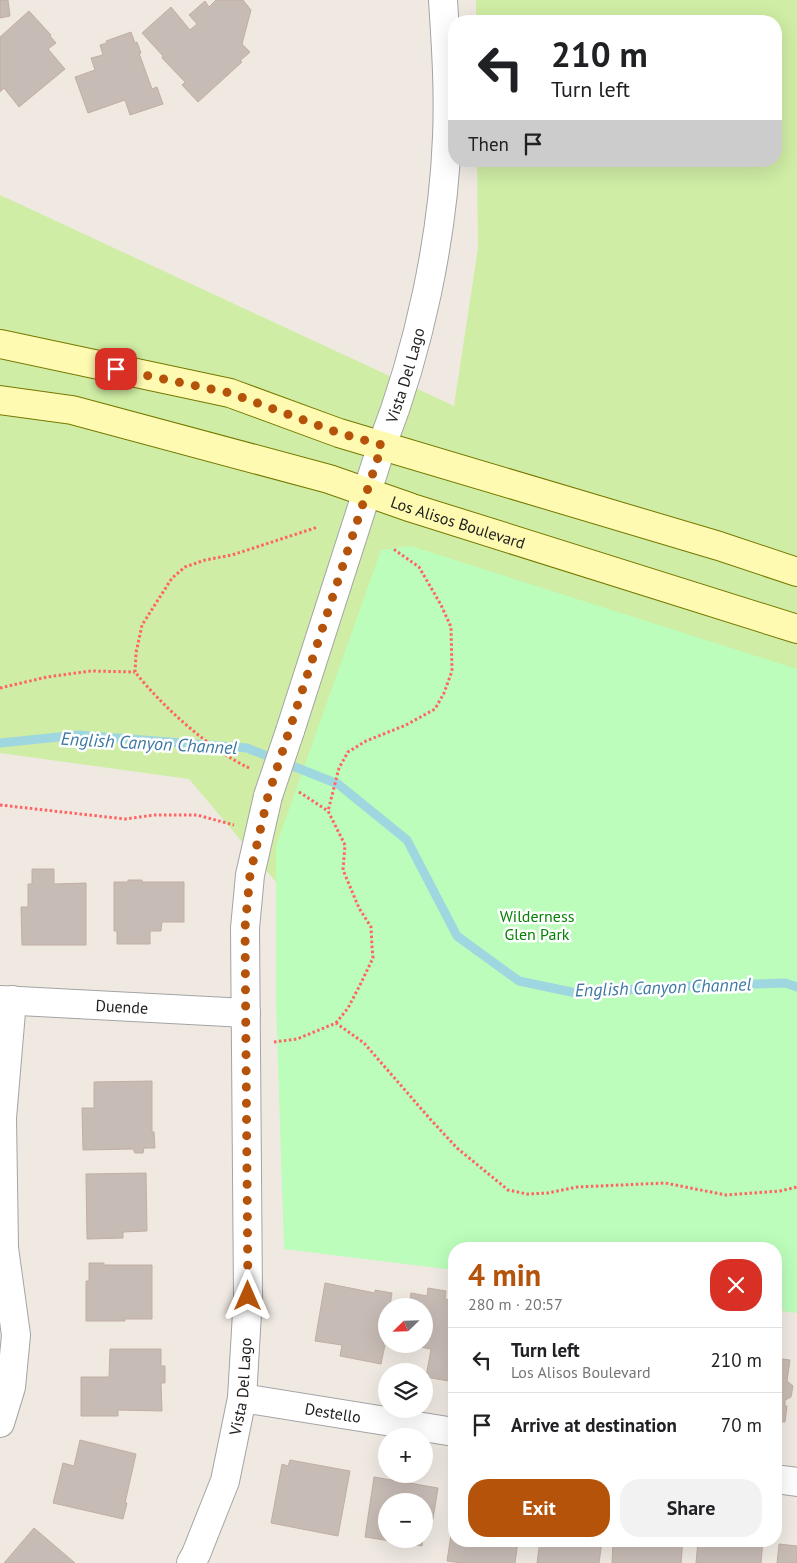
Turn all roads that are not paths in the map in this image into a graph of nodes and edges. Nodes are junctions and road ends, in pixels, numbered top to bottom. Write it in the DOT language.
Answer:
graph roads {
  1 [pos="443,0"];
  2 [pos="0,344"];
  3 [pos="0,400"];
  4 [pos="382,445"];
  5 [pos="367,493"];
  6 [pos="797,572"];
  7 [pos="797,629"];
  8 [pos="6,1000"];
  9 [pos="246,1013"];
  10 [pos="242,1398"];
  11 [pos="0,1423"];
  12 [pos="448,1431"];
  13 [pos="782,1480"];
  14 [pos="797,1482"];
  15 [pos="191,1563"];
  1 -- 4 [label="street, Vista Del Lago"];
  2 -- 4 [label="main road"];
  3 -- 5 [label="main road, Los Alisos Boulevard"];
  4 -- 5 [label="street, Vista Del Lago"];
  4 -- 6 [label="main road"];
  5 -- 7 [label="main road, Los Alisos Boulevard"];
  5 -- 9 [label="street, Vista Del Lago, bridge"];
  8 -- 9 [label="street, Duende"];
  8 -- 11 [label="street"];
  9 -- 10 [label="street, Vista Del Lago"];
  10 -- 12 [label="street, Destello"];
  10 -- 15 [label="street, Vista Del Lago"];
  13 -- 14 [label="street"];
}
